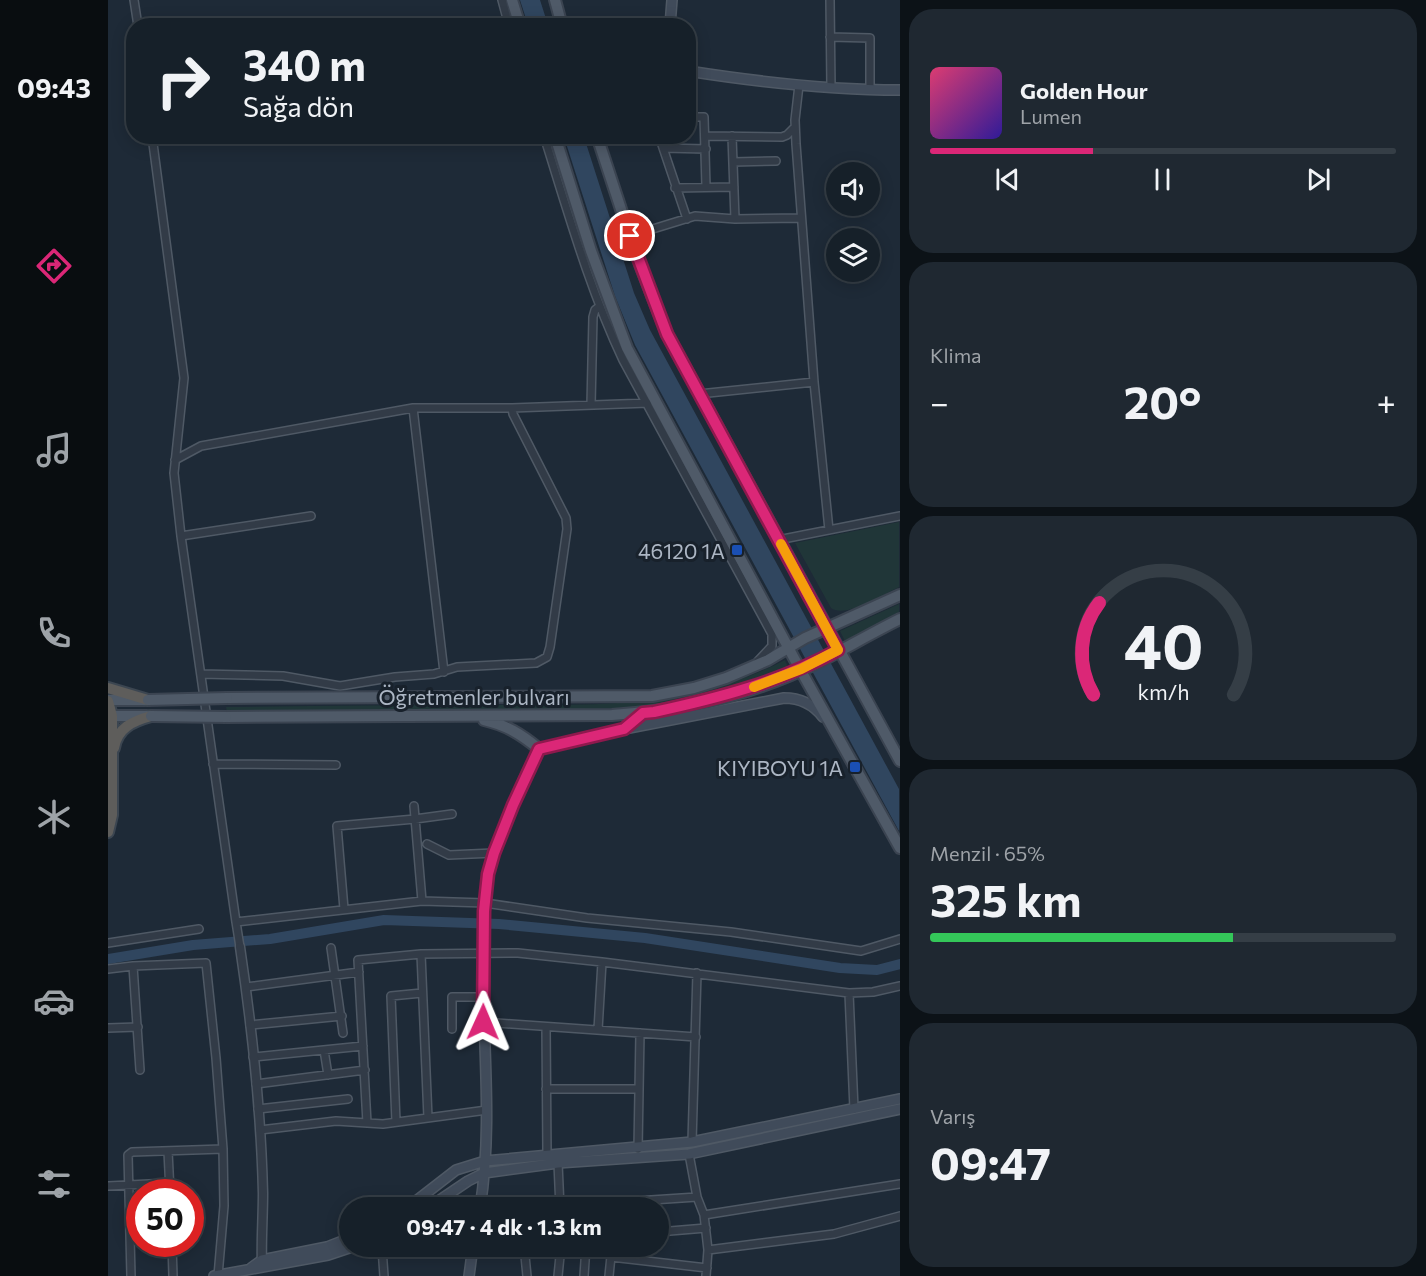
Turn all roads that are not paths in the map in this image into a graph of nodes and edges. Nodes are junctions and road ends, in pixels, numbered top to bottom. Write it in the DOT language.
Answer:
graph roads {
  1 [pos="134,0"];
  2 [pos="502,0"];
  3 [pos="512,0"];
  4 [pos="555,0"];
  5 [pos="672,0"];
  6 [pos="830,0"];
  7 [pos="137,18"];
  8 [pos="507,18"];
  9 [pos="518,18"];
  10 [pos="560,18"];
  11 [pos="671,18"];
  12 [pos="830,36"];
  13 [pos="696,72"];
  14 [pos="799,85"];
  15 [pos="831,87"];
  16 [pos="870,90"];
  17 [pos="900,90"];
  18 [pos="696,117"];
  19 [pos="795,127"];
  20 [pos="705,136"];
  21 [pos="732,136"];
  22 [pos="153,144"];
  23 [pos="547,144"];
  24 [pos="558,144"];
  25 [pos="600,144"];
  26 [pos="662,144"];
  27 [pos="663,148"];
  28 [pos="706,149"];
  29 [pos="776,161"];
  30 [pos="733,162"];
  31 [pos="706,187"];
  32 [pos="734,187"];
  33 [pos="675,188"];
  34 [pos="801,218"];
  35 [pos="687,219"];
  36 [pos="735,219"];
  37 [pos="630,236"];
  38 [pos="600,306"];
  39 [pos="814,382"];
  40 [pos="699,394"];
  41 [pos="652,403"];
  42 [pos="591,405"];
  43 [pos="413,408"];
  44 [pos="512,408"];
  45 [pos="175,460"];
  46 [pos="311,516"];
  47 [pos="900,516"];
  48 [pos="829,530"];
  49 [pos="182,536"];
  50 [pos="778,540"];
  51 [pos="900,594"];
  52 [pos="900,619"];
  53 [pos="822,630"];
  54 [pos="792,647"];
  55 [pos="834,652"];
  56 [pos="803,668"];
  57 [pos="748,669"];
  58 [pos="444,672"];
  59 [pos="201,674"];
  60 [pos="340,686"];
  61 [pos="108,688"];
  62 [pos="340,698"];
  63 [pos="108,700"];
  64 [pos="148,700"];
  65 [pos="643,713"];
  66 [pos="110,716"];
  67 [pos="151,716"];
  68 [pos="466,716"];
  69 [pos="624,729"];
  70 [pos="837,735"];
  71 [pos="539,749"];
  72 [pos="898,755"];
  73 [pos="112,763"];
  74 [pos="213,764"];
  75 [pos="336,765"];
  76 [pos="414,806"];
  77 [pos="452,814"];
  78 [pos="415,819"];
  79 [pos="108,832"];
  80 [pos="427,843"];
  81 [pos="900,848"];
  82 [pos="494,853"];
  83 [pos="422,901"];
  84 [pos="485,907"];
  85 [pos="344,909"];
  86 [pos="236,922"];
  87 [pos="199,928"];
  88 [pos="900,939"];
  89 [pos="108,943"];
  90 [pos="240,947"];
  91 [pos="331,948"];
  92 [pos="483,949"];
  93 [pos="421,954"];
  94 [pos="602,962"];
  95 [pos="133,966"];
  96 [pos="108,969"];
  97 [pos="359,972"];
  98 [pos="697,973"];
  99 [pos="335,975"];
  100 [pos="900,986"];
  101 [pos="246,987"];
  102 [pos="422,993"];
  103 [pos="849,993"];
  104 [pos="483,997"];
  105 [pos="342,1017"];
  106 [pos="483,1022"];
  107 [pos="250,1025"];
  108 [pos="137,1027"];
  109 [pos="546,1027"];
  110 [pos="108,1028"];
  111 [pos="452,1029"];
  112 [pos="598,1030"];
  113 [pos="343,1033"];
  114 [pos="640,1033"];
  115 [pos="696,1037"];
  116 [pos="363,1046"];
  117 [pos="324,1050"];
  118 [pos="253,1057"];
  119 [pos="140,1070"];
  120 [pos="365,1070"];
  121 [pos="328,1075"];
  122 [pos="256,1083"];
  123 [pos="546,1089"];
  124 [pos="639,1089"];
  125 [pos="348,1099"];
  126 [pos="900,1099"];
  127 [pos="258,1109"];
  128 [pos="854,1109"];
  129 [pos="900,1109"];
  130 [pos="487,1110"];
  131 [pos="428,1118"];
  132 [pos="396,1122"];
  133 [pos="368,1123"];
  134 [pos="260,1130"];
  135 [pos="692,1142"];
  136 [pos="223,1149"];
  137 [pos="638,1149"];
  138 [pos="168,1151"];
  139 [pos="547,1154"];
  140 [pos="689,1154"];
  141 [pos="485,1161"];
  142 [pos="558,1163"];
  143 [pos="484,1173"];
  144 [pos="129,1179"];
  145 [pos="169,1179"];
  146 [pos="126,1184"];
  147 [pos="900,1184"];
  148 [pos="108,1186"];
  149 [pos="421,1197"];
  150 [pos="444,1197"];
  151 [pos="481,1197"];
  152 [pos="560,1197"];
  153 [pos="697,1197"];
  154 [pos="669,1199"];
  155 [pos="704,1215"];
  156 [pos="900,1216"];
  157 [pos="706,1228"];
  158 [pos="669,1231"];
  159 [pos="339,1242"];
  160 [pos="708,1251"];
  161 [pos="339,1252"];
  162 [pos="131,1257"];
  163 [pos="172,1257"];
  164 [pos="385,1257"];
  165 [pos="472,1257"];
  166 [pos="525,1257"];
  167 [pos="560,1257"];
  168 [pos="585,1257"];
  169 [pos="611,1257"];
  170 [pos="262,1268"];
  171 [pos="707,1272"];
  172 [pos="131,1276"];
  173 [pos="173,1276"];
  174 [pos="216,1276"];
  175 [pos="384,1276"];
  176 [pos="469,1276"];
  177 [pos="527,1276"];
  178 [pos="558,1276"];
  179 [pos="584,1276"];
  180 [pos="609,1276"];
  1 -- 7 [label="street"];
  2 -- 8 [label="street"];
  3 -- 9 [label="main road"];
  4 -- 10 [label="main road"];
  5 -- 11 [label="main road"];
  6 -- 12 [label="street"];
  12 -- 15 [label="street"];
  12 -- 16 [label="street"];
  13 -- 14 [label="main road"];
  14 -- 15 [label="main road"];
  14 -- 19 [label="street"];
  15 -- 16 [label="main road"];
  16 -- 17 [label="main road"];
  18 -- 20 [label="street"];
  19 -- 21 [label="street"];
  19 -- 34 [label="street"];
  20 -- 21 [label="street"];
  20 -- 28 [label="street"];
  21 -- 30 [label="street"];
  22 -- 45 [label="street"];
  23 -- 38 [label="street"];
  24 -- 41 [label="main road"];
  25 -- 37 [label="main road"];
  26 -- 27 [label="street"];
  27 -- 28 [label="street"];
  27 -- 33 [label="street"];
  28 -- 31 [label="street"];
  29 -- 30 [label="street"];
  30 -- 32 [label="street"];
  31 -- 32 [label="street"];
  31 -- 33 [label="street"];
  32 -- 36 [label="street"];
  33 -- 35 [label="street"];
  34 -- 36 [label="street"];
  34 -- 39 [label="street"];
  35 -- 36 [label="street"];
  35 -- 37 [label="street"];
  37 -- 40 [label="main road"];
  38 -- 41 [label="street"];
  38 -- 42 [label="street"];
  39 -- 40 [label="street"];
  39 -- 48 [label="street"];
  40 -- 50 [label="main road"];
  41 -- 42 [label="street"];
  41 -- 54 [label="main road"];
  41 -- 57 [label="street"];
  42 -- 44 [label="street"];
  43 -- 44 [label="street"];
  43 -- 45 [label="street"];
  43 -- 58 [label="street"];
  44 -- 58 [label="street"];
  45 -- 49 [label="street"];
  46 -- 49 [label="street"];
  47 -- 48 [label="street"];
  48 -- 50 [label="street"];
  49 -- 59 [label="street"];
  50 -- 53 [label="main road"];
  51 -- 53 [label="main road"];
  52 -- 55 [label="main road"];
  53 -- 54 [label="main road, Öğretmenler bulvarı"];
  53 -- 55 [label="main road"];
  54 -- 56 [label="main road"];
  54 -- 57 [label="main road, Öğretmenler bulvarı"];
  55 -- 56 [label="main road, Öğretmenler bulvarı"];
  55 -- 72 [label="main road"];
  56 -- 65 [label="main road, Öğretmenler bulvarı"];
  56 -- 70 [label="main road"];
  57 -- 62 [label="main road, Öğretmenler bulvarı"];
  58 -- 60 [label="street"];
  59 -- 60 [label="street"];
  59 -- 74 [label="street"];
  60 -- 62 [label="street"];
  61 -- 64 [label="highway"];
  62 -- 64 [label="main road, Öğretmenler bulvarı, bridge"];
  63 -- 64 [label="main road, Öğretmenler bulvarı"];
  63 -- 66 [label="highway"];
  65 -- 68 [label="main road, Öğretmenler bulvarı"];
  65 -- 69 [label="main road"];
  66 -- 67 [label="main road, Öğretmenler bulvarı"];
  66 -- 73 [label="highway"];
  67 -- 68 [label="main road, Öğretmenler bulvarı, bridge"];
  67 -- 73 [label="highway"];
  68 -- 71 [label="main road"];
  69 -- 70 [label="main road"];
  69 -- 71 [label="main road"];
  70 -- 81 [label="main road"];
  71 -- 82 [label="main road"];
  73 -- 79 [label="highway"];
  74 -- 75 [label="street"];
  74 -- 86 [label="street"];
  76 -- 78 [label="street"];
  77 -- 78 [label="street"];
  78 -- 83 [label="street"];
  78 -- 85 [label="street"];
  80 -- 82 [label="street"];
  82 -- 84 [label="main road"];
  83 -- 84 [label="street"];
  83 -- 85 [label="street"];
  84 -- 88 [label="street"];
  84 -- 92 [label="main road"];
  85 -- 86 [label="street"];
  86 -- 90 [label="street"];
  87 -- 89 [label="street"];
  90 -- 101 [label="street"];
  91 -- 99 [label="street"];
  92 -- 93 [label="street"];
  92 -- 94 [label="street"];
  92 -- 104 [label="main road"];
  93 -- 97 [label="street"];
  93 -- 102 [label="street"];
  94 -- 98 [label="street"];
  94 -- 112 [label="street"];
  95 -- 96 [label="street"];
  95 -- 108 [label="street"];
  95 -- 136 [label="street"];
  97 -- 99 [label="street"];
  97 -- 116 [label="street"];
  98 -- 103 [label="street"];
  98 -- 115 [label="street"];
  99 -- 101 [label="street"];
  99 -- 105 [label="street"];
  100 -- 103 [label="street"];
  101 -- 107 [label="street"];
  102 -- 131 [label="street"];
  102 -- 132 [label="street"];
  103 -- 128 [label="street"];
  104 -- 106 [label="main road"];
  104 -- 111 [label="street"];
  105 -- 107 [label="street"];
  105 -- 113 [label="street"];
  106 -- 109 [label="street"];
  106 -- 130 [label="main road"];
  107 -- 118 [label="street"];
  108 -- 110 [label="street"];
  108 -- 119 [label="street"];
  109 -- 112 [label="street"];
  109 -- 123 [label="street"];
  112 -- 114 [label="street"];
  114 -- 115 [label="street"];
  114 -- 124 [label="street"];
  115 -- 135 [label="street"];
  116 -- 117 [label="street"];
  116 -- 120 [label="street"];
  117 -- 118 [label="street"];
  117 -- 121 [label="street"];
  118 -- 122 [label="street"];
  120 -- 121 [label="street"];
  120 -- 133 [label="street"];
  121 -- 122 [label="street"];
  122 -- 127 [label="street"];
  123 -- 124 [label="street"];
  123 -- 139 [label="street"];
  124 -- 137 [label="street"];
  125 -- 127 [label="street"];
  126 -- 128 [label="main road"];
  127 -- 134 [label="street"];
  128 -- 135 [label="main road"];
  129 -- 140 [label="main road"];
  130 -- 131 [label="street"];
  130 -- 141 [label="main road"];
  131 -- 132 [label="street"];
  132 -- 133 [label="street"];
  133 -- 134 [label="street"];
  134 -- 170 [label="street"];
  135 -- 137 [label="main road"];
  136 -- 138 [label="street"];
  136 -- 174 [label="street"];
  137 -- 139 [label="main road"];
  138 -- 144 [label="street"];
  138 -- 145 [label="street"];
  139 -- 141 [label="main road"];
  140 -- 142 [label="main road"];
  140 -- 153 [label="street"];
  141 -- 143 [label="main road"];
  141 -- 149 [label="main road"];
  142 -- 143 [label="main road"];
  142 -- 152 [label="street"];
  143 -- 150 [label="main road"];
  143 -- 151 [label="main road"];
  146 -- 148 [label="street"];
  147 -- 155 [label="street"];
  153 -- 154 [label="street"];
  153 -- 155 [label="street"];
  155 -- 157 [label="street"];
  156 -- 160 [label="street"];
  157 -- 158 [label="street"];
  157 -- 160 [label="street"];
  159 -- 170 [label="main road"];
  160 -- 171 [label="street"];
  161 -- 170 [label="main road"];
  162 -- 172 [label="street"];
  163 -- 173 [label="street"];
  164 -- 175 [label="street"];
  165 -- 176 [label="main road"];
  166 -- 177 [label="street"];
  167 -- 178 [label="street"];
  168 -- 179 [label="street"];
  169 -- 171 [label="street"];
  169 -- 180 [label="street"];
  170 -- 174 [label="main road"];
}
